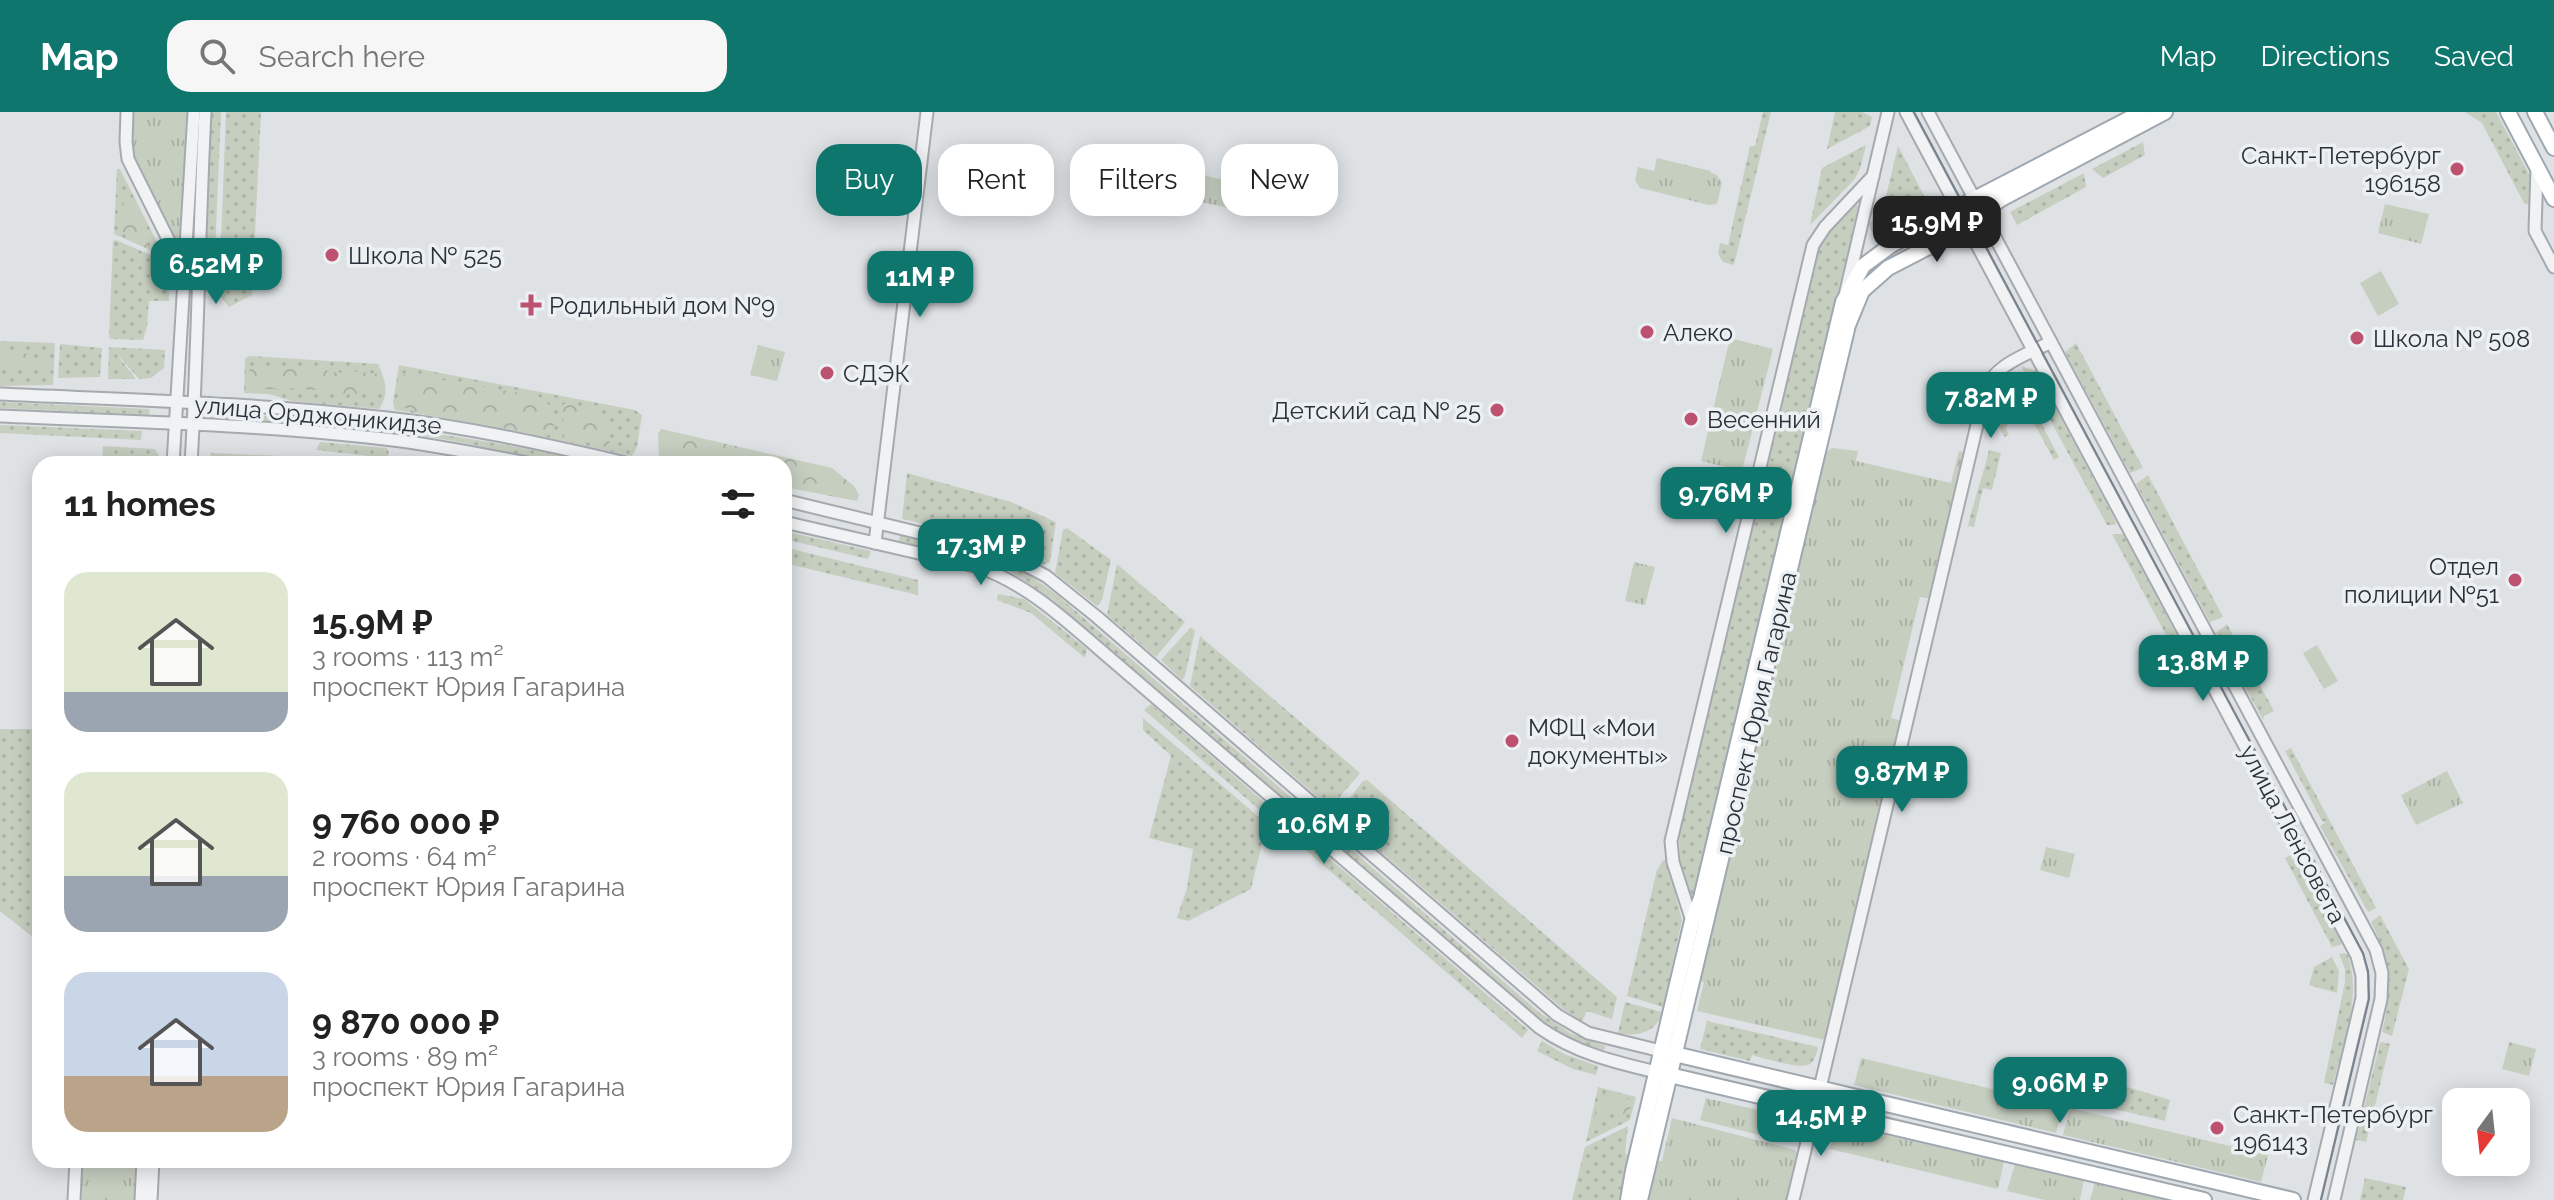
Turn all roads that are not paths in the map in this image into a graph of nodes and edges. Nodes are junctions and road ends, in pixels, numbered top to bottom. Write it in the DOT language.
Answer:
graph roads {
  1 [pos="127,112"];
  2 [pos="194,112"];
  3 [pos="205,112"];
  4 [pos="927,112"];
  5 [pos="1888,112"];
  6 [pos="1906,112"];
  7 [pos="1928,112"];
  8 [pos="2142,112"];
  9 [pos="2165,112"];
  10 [pos="2508,112"];
  11 [pos="2535,112"];
  12 [pos="2554,148"];
  13 [pos="2537,167"];
  14 [pos="1873,176"];
  15 [pos="1974,199"];
  16 [pos="2554,199"];
  17 [pos="1957,208"];
  18 [pos="1982,213"];
  19 [pos="1966,225"];
  20 [pos="2554,267"];
  21 [pos="183,270"];
  22 [pos="1843,302"];
  23 [pos="2051,342"];
  24 [pos="2034,351"];
  25 [pos="0,394"];
  26 [pos="176,402"];
  27 [pos="194,403"];
  28 [pos="0,416"];
  29 [pos="175,424"];
  30 [pos="193,425"];
  31 [pos="173,456"];
  32 [pos="191,456"];
  33 [pos="484,456"];
  34 [pos="595,456"];
  35 [pos="792,502"];
  36 [pos="879,522"];
  37 [pos="792,524"];
  38 [pos="875,543"];
  39 [pos="1692,921"];
  40 [pos="1668,1052"];
  41 [pos="1663,1073"];
  42 [pos="1820,1088"];
  43 [pos="1815,1109"];
  44 [pos="76,1168"];
  45 [pos="143,1168"];
  46 [pos="153,1168"];
  47 [pos="74,1200"];
  48 [pos="141,1200"];
  49 [pos="151,1200"];
  50 [pos="1628,1200"];
  51 [pos="1640,1200"];
  52 [pos="1793,1200"];
  53 [pos="2204,1200"];
  54 [pos="2293,1200"];
  55 [pos="2314,1200"];
  56 [pos="2334,1200"];
  1 -- 21 [label="street"];
  2 -- 21 [label="street"];
  3 -- 27 [label="street"];
  4 -- 36 [label="street"];
  5 -- 14 [label="street"];
  6 -- 17 [label="street, улица Ленсовета"];
  7 -- 15 [label="street, улица Ленсовета"];
  8 -- 15 [label="main road, проспект Юрия Гагарина"];
  9 -- 18 [label="main road, проспект Юрия Гагарина"];
  10 -- 13 [label="main road"];
  11 -- 12 [label="main road"];
  13 -- 16 [label="main road"];
  13 -- 20 [label="street"];
  14 -- 22 [label="street"];
  14 -- 39 [label="street"];
  15 -- 17 [label="main road, проспект Юрия Гагарина"];
  15 -- 18 [label="street, улица Ленсовета"];
  17 -- 19 [label="street, улица Ленсовета"];
  17 -- 22 [label="main road, проспект Юрия Гагарина"];
  18 -- 19 [label="main road, проспект Юрия Гагарина"];
  18 -- 23 [label="street, улица Ленсовета"];
  19 -- 24 [label="street, улица Ленсовета"];
  19 -- 40 [label="main road, проспект Юрия Гагарина"];
  21 -- 26 [label="street"];
  22 -- 39 [label="main road, проспект Юрия Гагарина"];
  23 -- 24 [label="street"];
  23 -- 56 [label="street, улица Ленсовета"];
  24 -- 42 [label="street"];
  24 -- 55 [label="street, улица Ленсовета"];
  25 -- 26 [label="street, улица Орджоникидзе"];
  26 -- 27 [label="street, улица Орджоникидзе"];
  26 -- 29 [label="street"];
  27 -- 30 [label="street"];
  27 -- 34 [label="street, улица Орджоникидзе"];
  28 -- 29 [label="street, улица Орджоникидзе"];
  29 -- 30 [label="street, улица Орджоникидзе"];
  29 -- 31 [label="street"];
  30 -- 32 [label="street"];
  30 -- 33 [label="street, улица Орджоникидзе"];
  35 -- 36 [label="street"];
  36 -- 38 [label="street"];
  36 -- 40 [label="street"];
  37 -- 38 [label="street"];
  38 -- 41 [label="street"];
  39 -- 40 [label="main road, проспект Юрия Гагарина"];
  40 -- 41 [label="main road, проспект Юрия Гагарина"];
  40 -- 42 [label="main road"];
  41 -- 43 [label="main road"];
  41 -- 50 [label="main road, проспект Юрия Гагарина"];
  41 -- 51 [label="main road, проспект Юрия Гагарина"];
  42 -- 54 [label="main road"];
  43 -- 52 [label="street"];
  43 -- 53 [label="main road"];
  44 -- 47 [label="street"];
  45 -- 48 [label="street"];
  46 -- 49 [label="street"];
}
